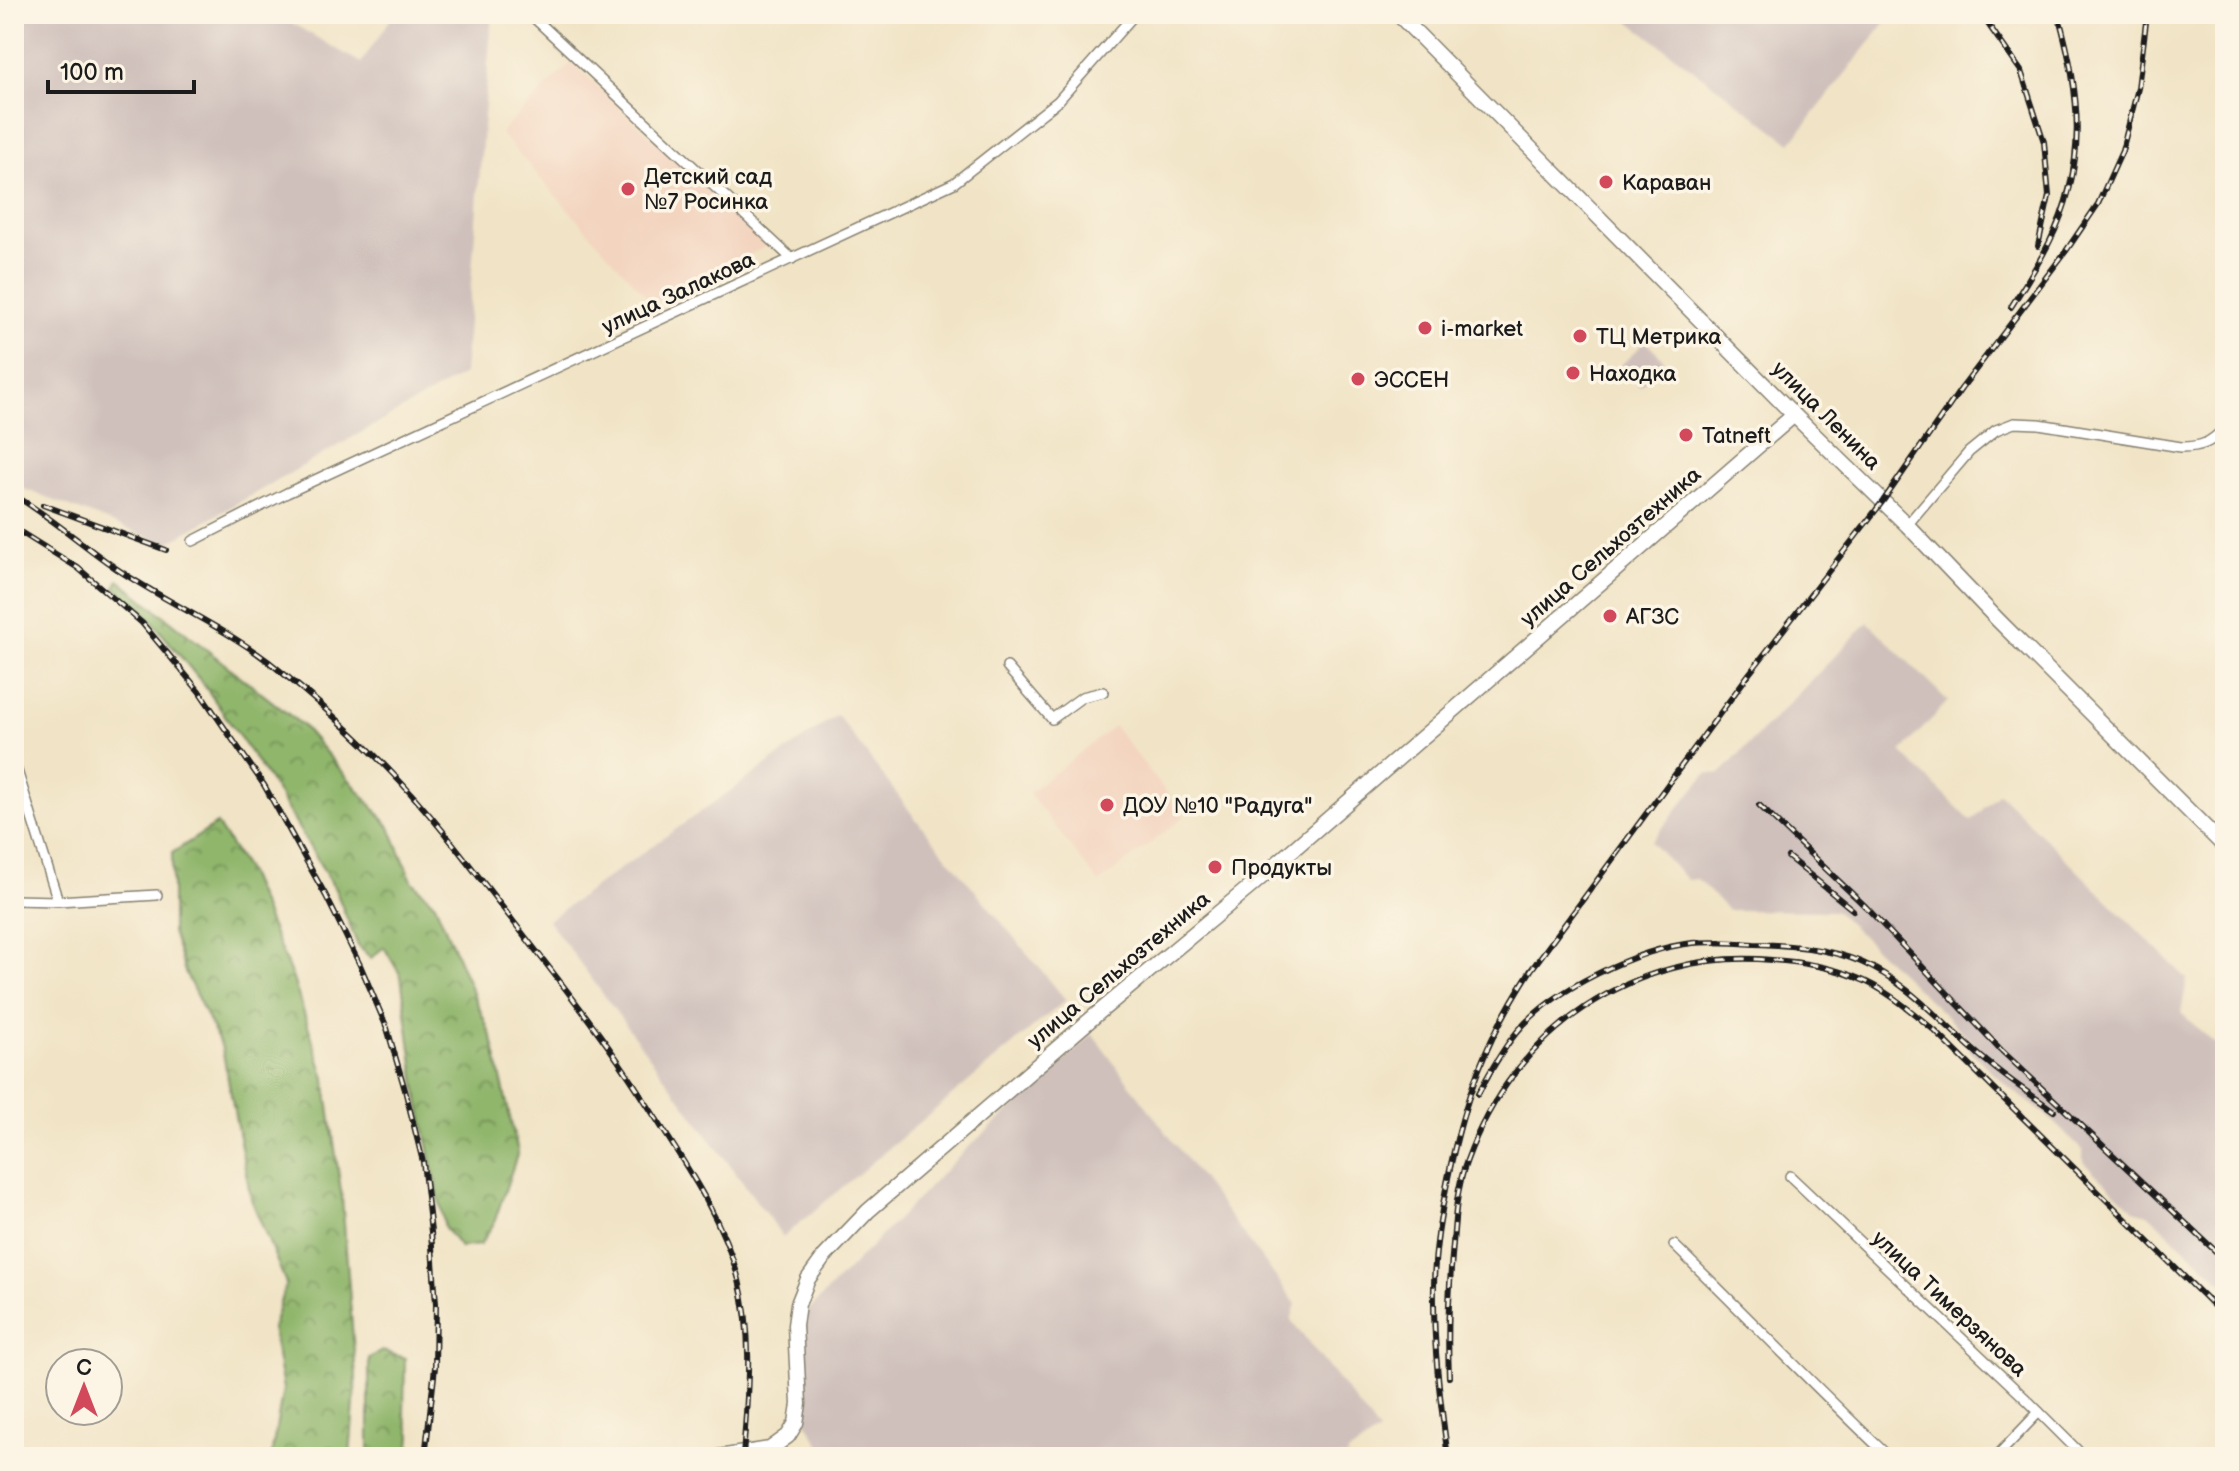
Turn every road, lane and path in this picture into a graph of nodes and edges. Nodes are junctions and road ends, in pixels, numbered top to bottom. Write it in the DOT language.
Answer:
graph roads {
  1 [pos="530,14"];
  2 [pos="1135,14"];
  3 [pos="1398,14"];
  4 [pos="792,259"];
  5 [pos="1794,415"];
  6 [pos="2225,428"];
  7 [pos="1907,525"];
  8 [pos="193,541"];
  9 [pos="1007,667"];
  10 [pos="1103,692"];
  11 [pos="14,761"];
  12 [pos="2225,847"];
  13 [pos="157,895"];
  14 [pos="14,900"];
  15 [pos="58,901"];
  16 [pos="1790,1176"];
  17 [pos="1674,1245"];
  18 [pos="2039,1412"];
  19 [pos="719,1457"];
  20 [pos="1889,1457"];
  21 [pos="1996,1457"];
  22 [pos="2084,1457"];
  1 -- 4 [label="street"];
  2 -- 4 [label="street, улица Залакова"];
  3 -- 5 [label="street, улица Ленина"];
  4 -- 8 [label="street, улица Залакова"];
  5 -- 7 [label="street, улица Ленина"];
  5 -- 19 [label="street, улица Сельхозтехника"];
  6 -- 7 [label="street"];
  7 -- 12 [label="street, улица Ленина"];
  9 -- 10 [label="street"];
  11 -- 15 [label="street"];
  13 -- 15 [label="street"];
  14 -- 15 [label="street"];
  16 -- 18 [label="street, улица Тимерзянова"];
  17 -- 20 [label="street"];
  18 -- 21 [label="street"];
  18 -- 22 [label="street, улица Тимерзянова"];
}
